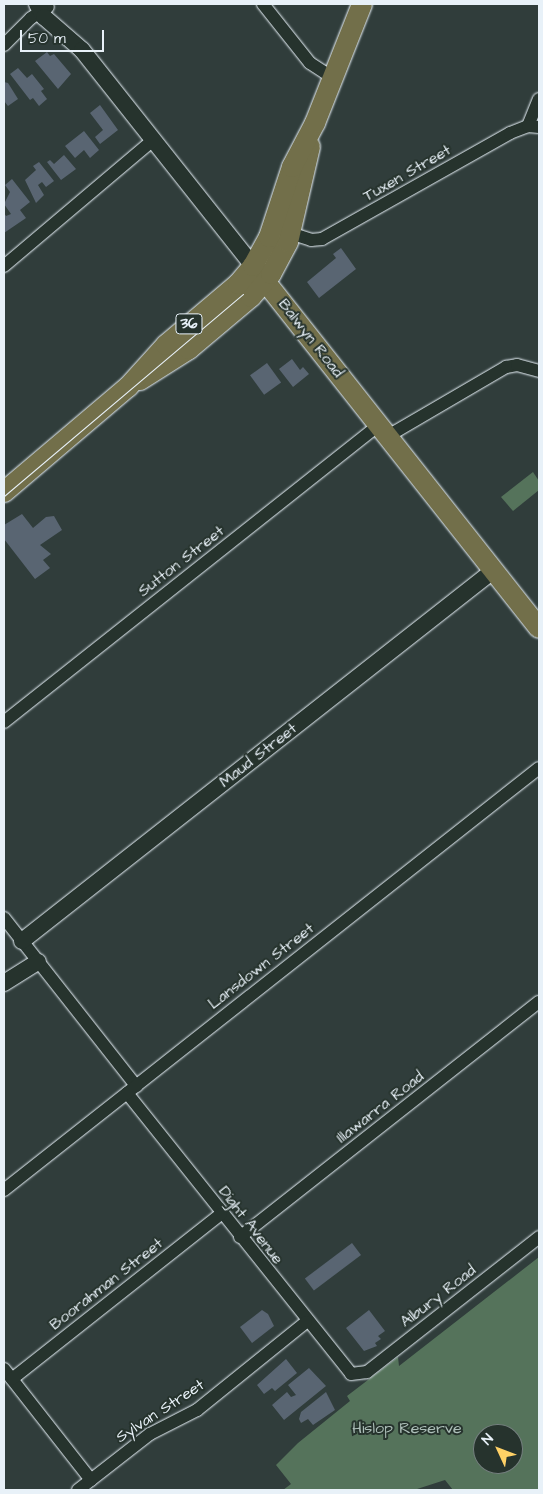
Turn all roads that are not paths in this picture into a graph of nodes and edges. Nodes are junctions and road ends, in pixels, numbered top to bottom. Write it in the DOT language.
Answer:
graph roads {
  1 [pos="262,4"];
  2 [pos="362,4"];
  3 [pos="42,8"];
  4 [pos="9,41"];
  5 [pos="333,78"];
  6 [pos="539,99"];
  7 [pos="315,123"];
  8 [pos="534,127"];
  9 [pos="153,140"];
  10 [pos="290,233"];
  11 [pos="4,266"];
  12 [pos="260,273"];
  13 [pos="539,371"];
  14 [pos="383,430"];
  15 [pos="4,492"];
  16 [pos="494,570"];
  17 [pos="539,628"];
  18 [pos="4,722"];
  19 [pos="539,768"];
  20 [pos="4,918"];
  21 [pos="22,940"];
  22 [pos="35,958"];
  23 [pos="8,980"];
  24 [pos="539,1002"];
  25 [pos="131,1089"];
  26 [pos="4,1190"];
  27 [pos="221,1214"];
  28 [pos="240,1237"];
  29 [pos="539,1237"];
  30 [pos="306,1322"];
  31 [pos="4,1369"];
  32 [pos="353,1375"];
  33 [pos="12,1379"];
  34 [pos="91,1480"];
  35 [pos="78,1490"];
  1 -- 5 [label="street"];
  2 -- 5 [label="main road, 36"];
  3 -- 4 [label="street"];
  3 -- 9 [label="street, Balwyn Road"];
  5 -- 7 [label="main road, 36"];
  6 -- 8 [label="street"];
  7 -- 10 [label="main road, 36"];
  7 -- 12 [label="main road, 36"];
  8 -- 10 [label="street, Tuxen Street"];
  9 -- 11 [label="street"];
  9 -- 12 [label="street, Balwyn Road"];
  10 -- 12 [label="main road, 36"];
  12 -- 14 [label="main road, Balwyn Road"];
  12 -- 15 [label="main road, 36"];
  13 -- 14 [label="street, Sutton Street"];
  14 -- 16 [label="main road, Balwyn Road"];
  14 -- 18 [label="street, Sutton Street"];
  16 -- 17 [label="main road, Balwyn Road"];
  16 -- 21 [label="street, Maud Street"];
  19 -- 25 [label="street, Lansdown Street"];
  20 -- 21 [label="street, Dight Avenue"];
  21 -- 22 [label="street, Dight Avenue"];
  22 -- 23 [label="street"];
  22 -- 25 [label="street, Dight Avenue"];
  24 -- 28 [label="street, Illawarra Road"];
  25 -- 26 [label="street, Lansdown Street"];
  25 -- 27 [label="street, Dight Avenue"];
  27 -- 28 [label="street, Dight Avenue"];
  27 -- 33 [label="street, Boorahman Street"];
  28 -- 30 [label="street, Dight Avenue"];
  29 -- 32 [label="street, Albury Road"];
  30 -- 32 [label="street, Dight Avenue"];
  30 -- 34 [label="street, Sylvan Street"];
  31 -- 33 [label="street"];
  33 -- 34 [label="street"];
  34 -- 35 [label="street, Sylvan Street"];
}
